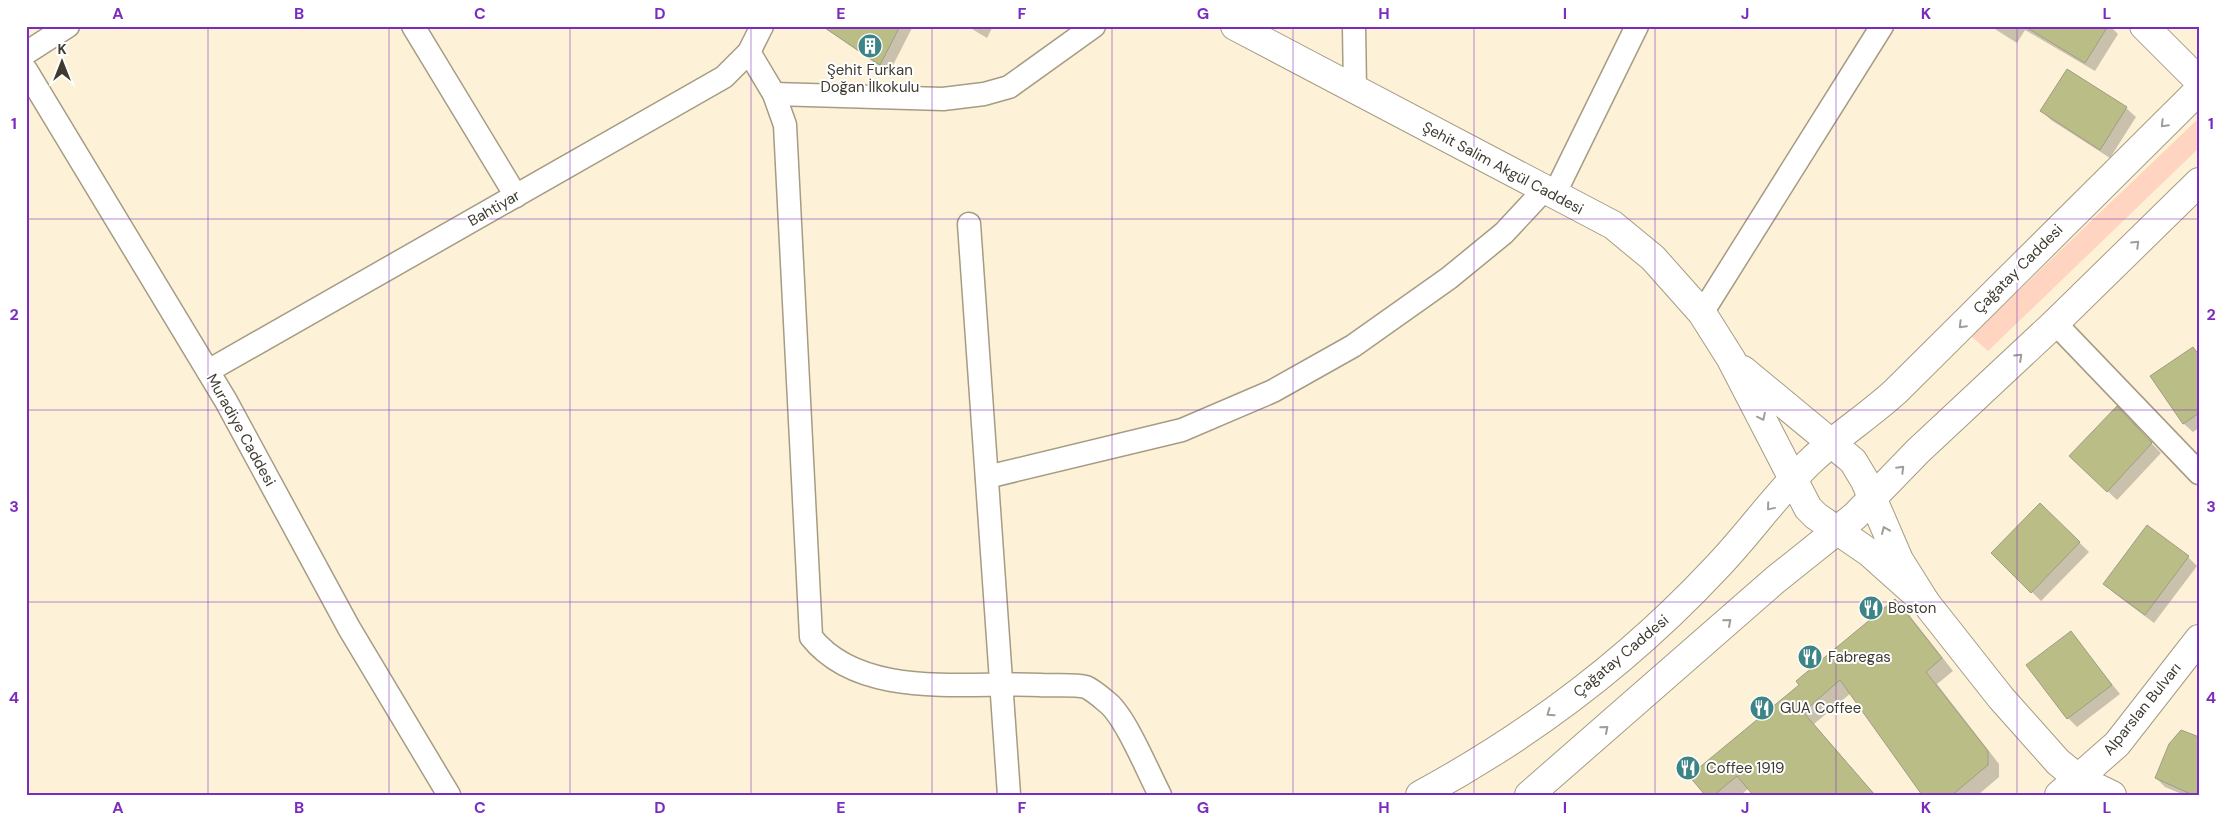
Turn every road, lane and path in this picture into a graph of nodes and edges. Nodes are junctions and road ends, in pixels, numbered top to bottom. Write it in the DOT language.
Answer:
graph roads {
  1 [pos="68,26"];
  2 [pos="762,26"];
  3 [pos="1094,26"];
  4 [pos="1235,26"];
  5 [pos="1354,26"];
  6 [pos="1636,26"];
  7 [pos="1882,26"];
  8 [pos="2144,26"];
  9 [pos="421,29"];
  10 [pos="749,52"];
  11 [pos="26,53"];
  12 [pos="26,70"];
  13 [pos="2199,81"];
  14 [pos="1355,90"];
  15 [pos="2199,90"];
  16 [pos="774,94"];
  17 [pos="2199,182"];
  18 [pos="1549,192"];
  19 [pos="516,196"];
  20 [pos="969,224"];
  21 [pos="1702,313"];
  22 [pos="2055,323"];
  23 [pos="1731,359"];
  24 [pos="208,372"];
  25 [pos="1832,443"];
  26 [pos="2199,473"];
  27 [pos="986,477"];
  28 [pos="1792,480"];
  29 [pos="1872,499"];
  30 [pos="1839,531"];
  31 [pos="1926,602"];
  32 [pos="2199,639"];
  33 [pos="1001,684"];
  34 [pos="2069,787"];
  35 [pos="449,795"];
  36 [pos="1009,795"];
  37 [pos="1160,795"];
  38 [pos="1420,795"];
  39 [pos="1529,795"];
  40 [pos="2112,795"];
  1 -- 11 [label="street"];
  2 -- 10 [label="street, Bahtiyar"];
  3 -- 16 [label="street"];
  4 -- 14 [label="main road, Şehit Salim Akgül Caddesi"];
  5 -- 14 [label="street"];
  6 -- 18 [label="street"];
  7 -- 21 [label="street"];
  8 -- 13 [label="main road"];
  9 -- 19 [label="street"];
  10 -- 16 [label="street"];
  10 -- 19 [label="street, Bahtiyar"];
  12 -- 24 [label="street, Muradiye Caddesi"];
  14 -- 18 [label="main road, Şehit Salim Akgül Caddesi"];
  15 -- 25 [label="main road, Çağatay Caddesi, one-way"];
  16 -- 33 [label="street"];
  22 -- 17 [label="main road, one-way"];
  18 -- 21 [label="main road, Şehit Salim Akgül Caddesi"];
  18 -- 27 [label="street"];
  19 -- 24 [label="street, Bahtiyar"];
  20 -- 27 [label="street"];
  21 -- 23 [label="main road, Şehit Salim Akgül Caddesi"];
  22 -- 26 [label="street"];
  29 -- 22 [label="main road, one-way"];
  23 -- 25 [label="main road, Şehit Salim Akgül Caddesi"];
  23 -- 28 [label="main road, Şehit Salim Akgül Caddesi, one-way"];
  24 -- 35 [label="street, Muradiye Caddesi"];
  25 -- 28 [label="main road, Çağatay Caddesi"];
  25 -- 29 [label="main road"];
  27 -- 33 [label="street"];
  28 -- 30 [label="main road"];
  28 -- 38 [label="main road, Çağatay Caddesi, one-way"];
  29 -- 30 [label="main road"];
  31 -- 29 [label="main road, one-way"];
  30 -- 31 [label="main road"];
  39 -- 30 [label="main road, one-way"];
  31 -- 34 [label="main road"];
  32 -- 34 [label="main road, Alparslan Bulvarı"];
  33 -- 36 [label="street"];
  33 -- 37 [label="street"];
  34 -- 40 [label="main road"];
}
